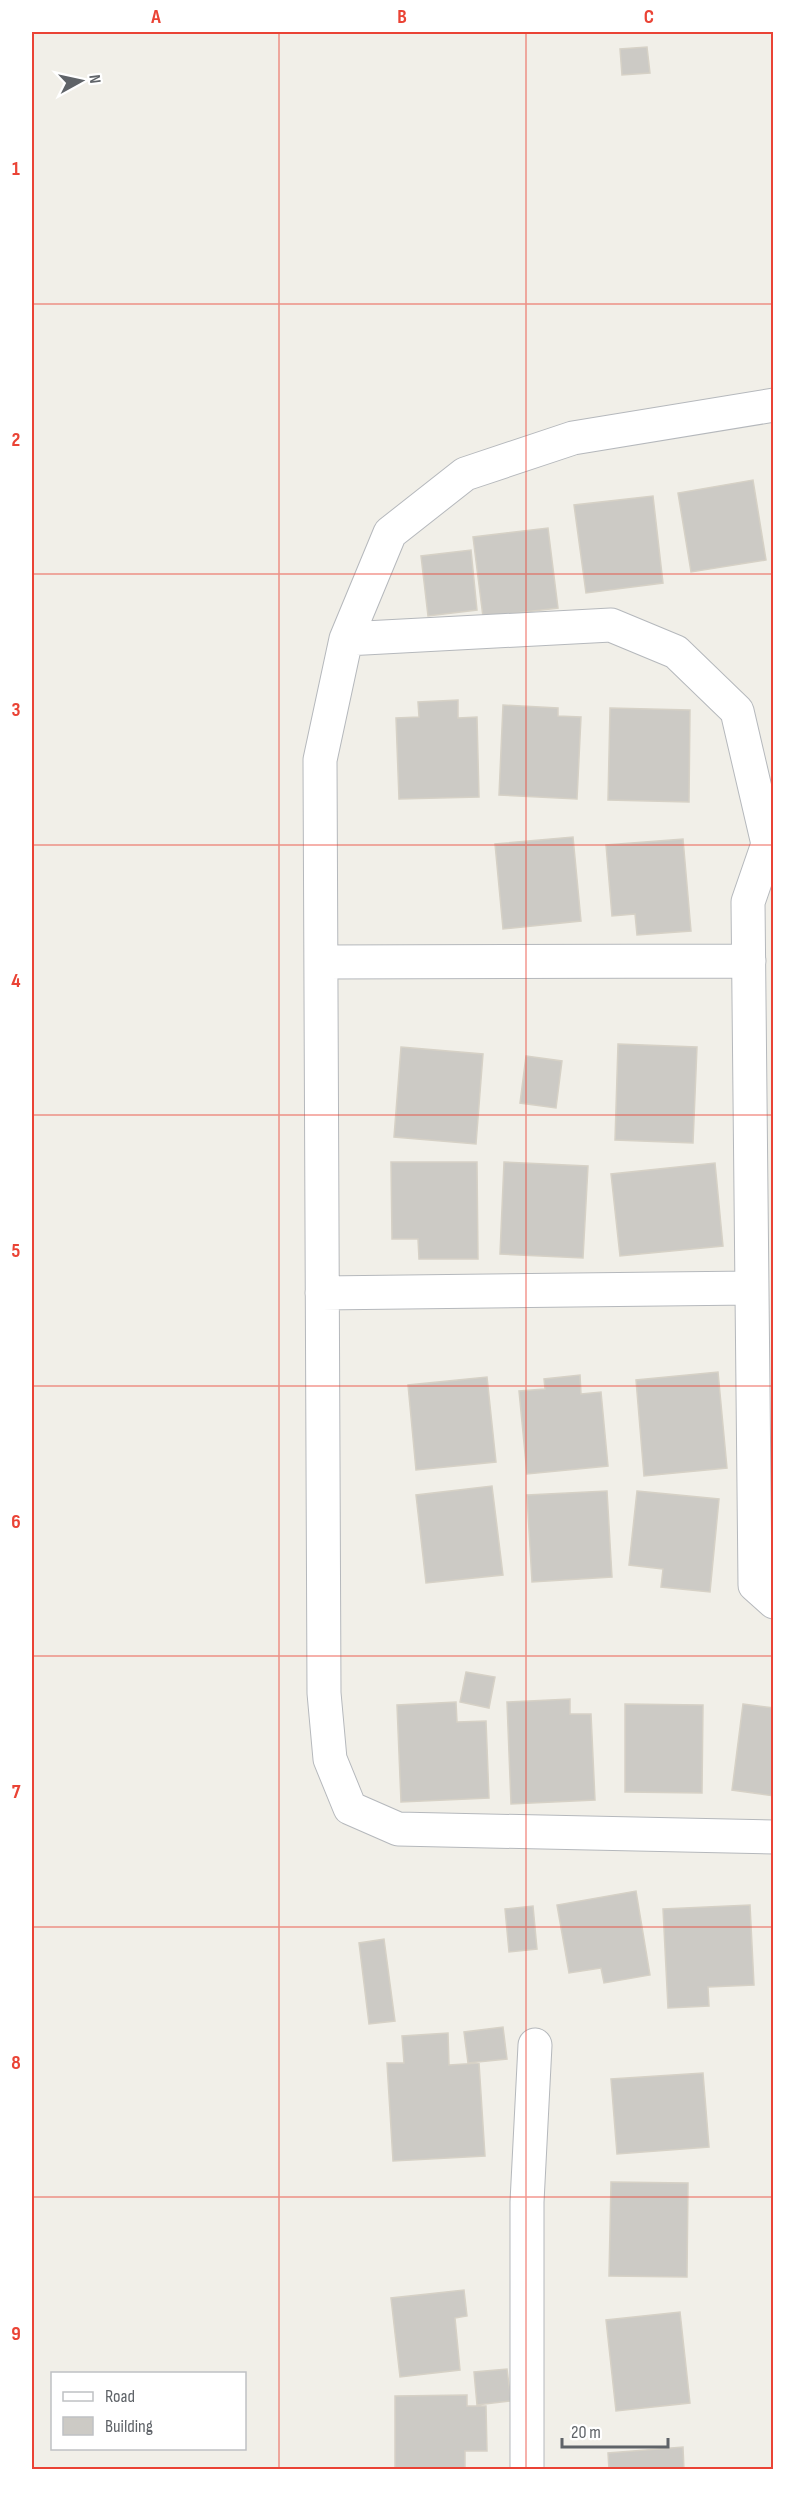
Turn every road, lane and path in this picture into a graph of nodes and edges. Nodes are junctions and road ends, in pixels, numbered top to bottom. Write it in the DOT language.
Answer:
graph roads {
  1 [pos="774,405"];
  2 [pos="346,639"];
  3 [pos="771,842"];
  4 [pos="749,961"];
  5 [pos="321,962"];
  6 [pos="751,1288"];
  7 [pos="322,1293"];
  8 [pos="774,1602"];
  9 [pos="774,1837"];
  10 [pos="535,2046"];
  11 [pos="527,2469"];
  1 -- 2 [label="street"];
  2 -- 3 [label="street"];
  2 -- 5 [label="street"];
  3 -- 4 [label="street"];
  4 -- 5 [label="street"];
  4 -- 6 [label="street"];
  5 -- 7 [label="street"];
  6 -- 7 [label="street"];
  6 -- 8 [label="street"];
  7 -- 9 [label="street"];
  10 -- 11 [label="street"];
}
